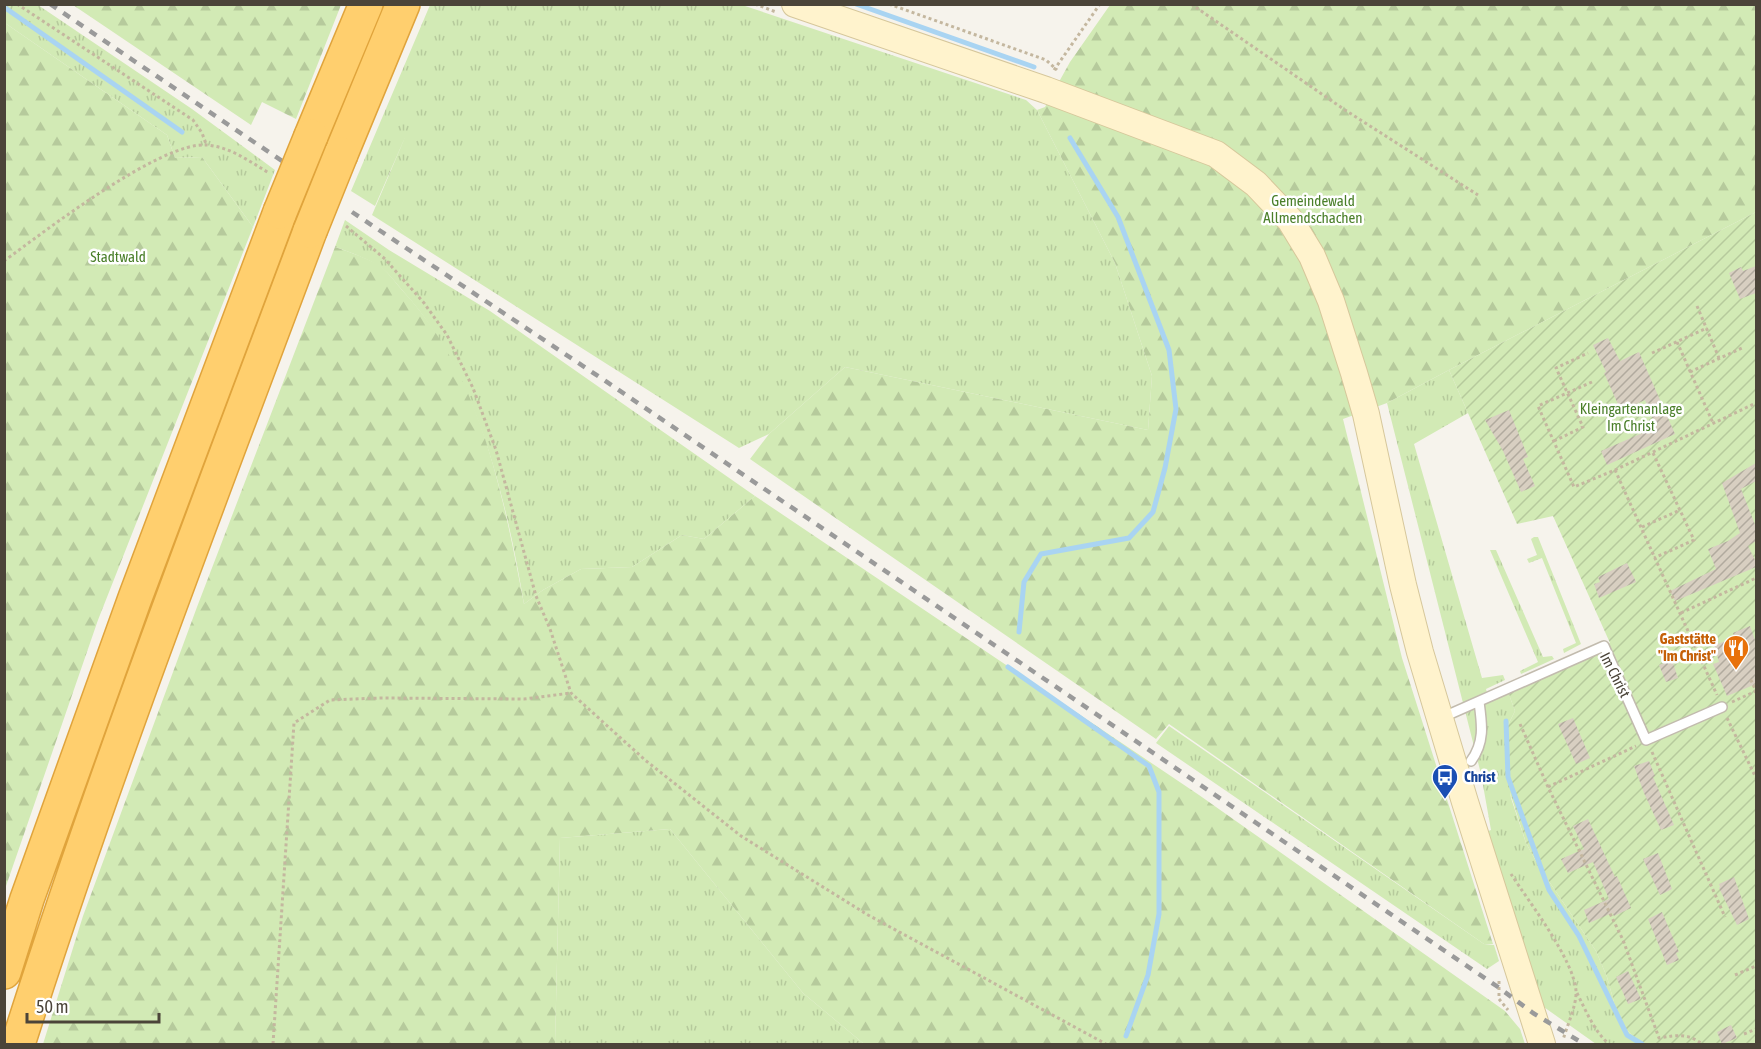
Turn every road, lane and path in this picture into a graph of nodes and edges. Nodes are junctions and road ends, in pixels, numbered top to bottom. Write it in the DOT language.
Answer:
graph roads {
  1 [pos="16,4"];
  2 [pos="366,4"];
  3 [pos="403,4"];
  4 [pos="795,4"];
  5 [pos="889,4"];
  6 [pos="1100,4"];
  7 [pos="1191,4"];
  8 [pos="206,145"];
  9 [pos="269,173"];
  10 [pos="1478,195"];
  11 [pos="346,226"];
  12 [pos="4,261"];
  13 [pos="1697,306"];
  14 [pos="1707,328"];
  15 [pos="1677,342"];
  16 [pos="1744,347"];
  17 [pos="1588,353"];
  18 [pos="1652,353"];
  19 [pos="1719,358"];
  20 [pos="1690,372"];
  21 [pos="1592,382"];
  22 [pos="1567,393"];
  23 [pos="1756,403"];
  24 [pos="1713,423"];
  25 [pos="1554,441"];
  26 [pos="1652,453"];
  27 [pos="1615,470"];
  28 [pos="1679,510"];
  29 [pos="1642,527"];
  30 [pos="1654,558"];
  31 [pos="1756,578"];
  32 [pos="1681,613"];
  33 [pos="1750,678"];
  34 [pos="1756,691"];
  35 [pos="571,693"];
  36 [pos="1479,702"];
  37 [pos="1722,707"];
  38 [pos="1439,719"];
  39 [pos="1520,724"];
  40 [pos="1646,740"];
  41 [pos="1471,761"];
  42 [pos="1756,778"];
  43 [pos="1548,787"];
  44 [pos="1725,917"];
  45 [pos="1756,966"];
  46 [pos="4,972"];
  47 [pos="1735,975"];
  48 [pos="1499,978"];
  49 [pos="1577,993"];
  50 [pos="1510,1012"];
  51 [pos="1756,1029"];
  52 [pos="1744,1034"];
  53 [pos="18,1044"];
  54 [pos="273,1044"];
  55 [pos="1106,1044"];
  56 [pos="1542,1044"];
  57 [pos="1609,1044"];
  58 [pos="1702,1044"];
  1 -- 8 [label="path"];
  2 -- 46 [label="highway, bridge"];
  3 -- 53 [label="highway, bridge"];
  4 -- 38 [label="main road"];
  5 -- 6 [label="path"];
  7 -- 10 [label="path"];
  8 -- 9 [label="path"];
  8 -- 12 [label="path"];
  11 -- 35 [label="path"];
  13 -- 14 [label="path"];
  14 -- 15 [label="path"];
  14 -- 19 [label="path"];
  15 -- 18 [label="path"];
  15 -- 20 [label="path"];
  16 -- 19 [label="path"];
  17 -- 22 [label="path"];
  19 -- 20 [label="path"];
  20 -- 24 [label="path"];
  21 -- 22 [label="path"];
  22 -- 25 [label="path"];
  22 -- 25 [label="path"];
  23 -- 24 [label="path"];
  24 -- 26 [label="path"];
  25 -- 27 [label="path"];
  26 -- 27 [label="path"];
  26 -- 28 [label="path"];
  27 -- 29 [label="path"];
  28 -- 29 [label="path"];
  28 -- 30 [label="path"];
  29 -- 30 [label="path"];
  30 -- 32 [label="path"];
  31 -- 32 [label="path"];
  32 -- 37 [label="path"];
  33 -- 34 [label="path"];
  34 -- 37 [label="path"];
  35 -- 54 [label="path"];
  35 -- 55 [label="path"];
  36 -- 38 [label="lane, Im Christ"];
  36 -- 40 [label="lane, Im Christ"];
  36 -- 41 [label="lane"];
  37 -- 40 [label="lane"];
  37 -- 42 [label="path"];
  38 -- 56 [label="main road"];
  39 -- 43 [label="path"];
  40 -- 43 [label="path"];
  40 -- 44 [label="path"];
  43 -- 58 [label="path"];
  45 -- 47 [label="path"];
  48 -- 50 [label="path"];
  49 -- 57 [label="path"];
  51 -- 52 [label="path"];
}
